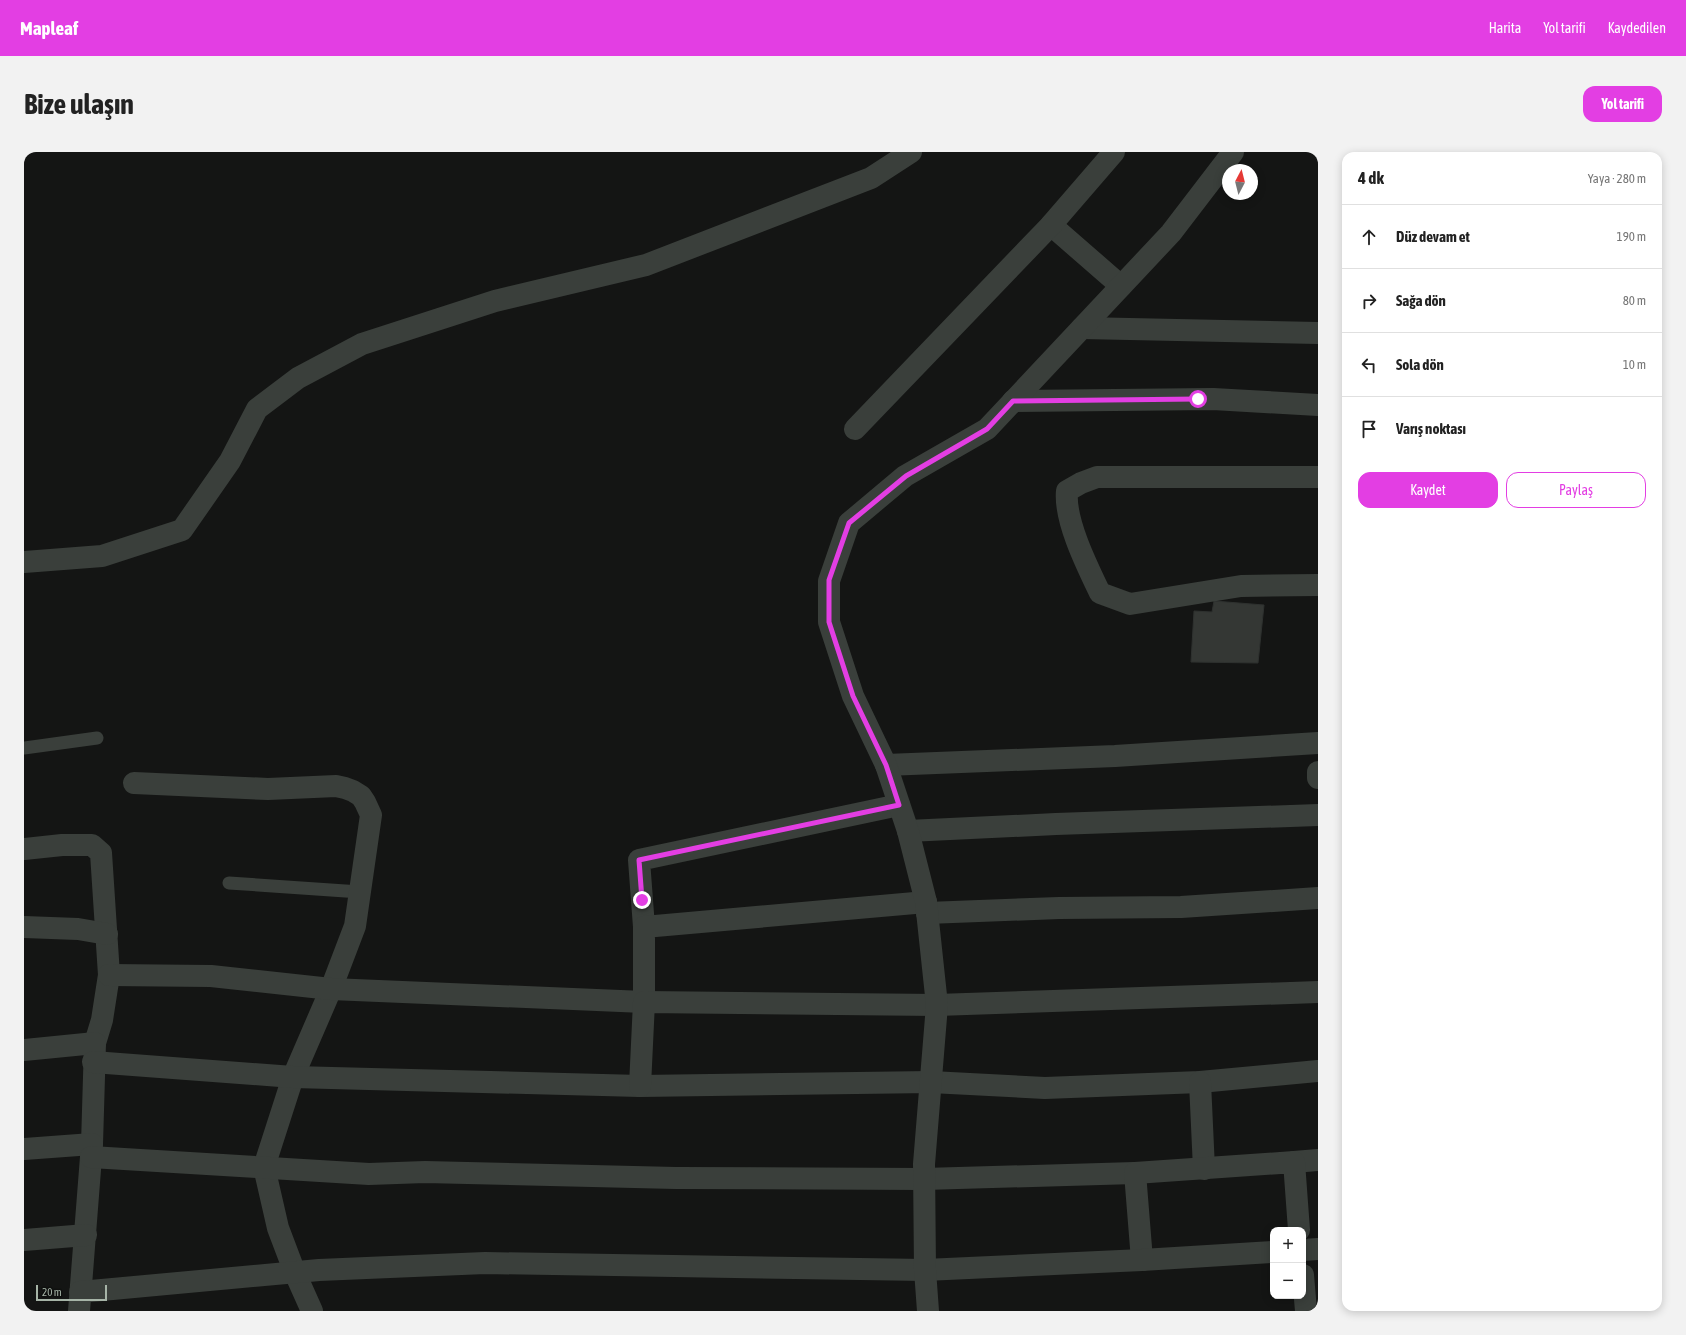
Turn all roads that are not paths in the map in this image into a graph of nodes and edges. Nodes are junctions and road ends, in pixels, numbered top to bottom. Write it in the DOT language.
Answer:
graph roads {
  1 [pos="911,152"];
  2 [pos="1114,152"];
  3 [pos="1233,152"];
  4 [pos="1051,225"];
  5 [pos="1121,286"];
  6 [pos="1082,328"];
  7 [pos="1318,333"];
  8 [pos="1013,401"];
  9 [pos="1318,405"];
  10 [pos="855,429"];
  11 [pos="1318,477"];
  12 [pos="24,562"];
  13 [pos="1318,585"];
  14 [pos="97,738"];
  15 [pos="1318,743"];
  16 [pos="24,748"];
  17 [pos="886,765"];
  18 [pos="1318,772"];
  19 [pos="1318,776"];
  20 [pos="134,783"];
  21 [pos="899,805"];
  22 [pos="1318,815"];
  23 [pos="908,831"];
  24 [pos="24,848"];
  25 [pos="229,883"];
  26 [pos="360,892"];
  27 [pos="1318,898"];
  28 [pos="926,907"];
  29 [pos="24,927"];
  30 [pos="644,927"];
  31 [pos="107,934"];
  32 [pos="109,975"];
  33 [pos="331,989"];
  34 [pos="1318,992"];
  35 [pos="644,1002"];
  36 [pos="937,1004"];
  37 [pos="24,1050"];
  38 [pos="94,1053"];
  39 [pos="1318,1071"];
  40 [pos="293,1077"];
  41 [pos="931,1082"];
  42 [pos="1200,1082"];
  43 [pos="640,1086"];
  44 [pos="24,1149"];
  45 [pos="91,1150"];
  46 [pos="1318,1160"];
  47 [pos="1294,1162"];
  48 [pos="264,1167"];
  49 [pos="1204,1168"];
  50 [pos="1135,1173"];
  51 [pos="924,1179"];
  52 [pos="1299,1227"];
  53 [pos="86,1235"];
  54 [pos="24,1240"];
  55 [pos="1318,1249"];
  56 [pos="1306,1250"];
  57 [pos="1270,1252"];
  58 [pos="1142,1260"];
  59 [pos="925,1270"];
  60 [pos="295,1273"];
  61 [pos="1305,1299"];
  62 [pos="80,1301"];
  63 [pos="312,1311"];
  64 [pos="928,1311"];
  65 [pos="1306,1311"];
  1 -- 12 [label="street"];
  2 -- 4 [label="street"];
  3 -- 5 [label="street"];
  4 -- 5 [label="street"];
  4 -- 10 [label="street"];
  5 -- 6 [label="street"];
  6 -- 7 [label="street"];
  6 -- 8 [label="street"];
  8 -- 9 [label="street"];
  8 -- 17 [label="street"];
  11 -- 13 [label="street"];
  14 -- 16 [label="lane"];
  15 -- 17 [label="street"];
  17 -- 21 [label="street"];
  18 -- 19 [label="street"];
  20 -- 26 [label="street"];
  21 -- 23 [label="street"];
  21 -- 30 [label="street"];
  22 -- 23 [label="street"];
  23 -- 28 [label="street"];
  24 -- 31 [label="street"];
  25 -- 26 [label="lane"];
  26 -- 33 [label="street"];
  27 -- 28 [label="street"];
  28 -- 30 [label="street"];
  28 -- 36 [label="street"];
  29 -- 31 [label="street"];
  30 -- 35 [label="street"];
  31 -- 32 [label="street"];
  32 -- 33 [label="street"];
  32 -- 38 [label="street"];
  33 -- 35 [label="street"];
  33 -- 40 [label="street"];
  34 -- 36 [label="street"];
  35 -- 36 [label="street"];
  35 -- 43 [label="street"];
  36 -- 41 [label="street"];
  37 -- 38 [label="street"];
  38 -- 40 [label="street"];
  38 -- 45 [label="street"];
  39 -- 42 [label="street"];
  40 -- 43 [label="street"];
  40 -- 48 [label="street"];
  41 -- 42 [label="street"];
  41 -- 43 [label="street"];
  41 -- 51 [label="street"];
  42 -- 49 [label="street"];
  44 -- 45 [label="street"];
  45 -- 48 [label="street"];
  45 -- 53 [label="street"];
  46 -- 47 [label="street"];
  47 -- 49 [label="street"];
  47 -- 52 [label="street"];
  48 -- 51 [label="street"];
  48 -- 60 [label="street"];
  49 -- 50 [label="street"];
  50 -- 51 [label="street"];
  50 -- 58 [label="street"];
  51 -- 59 [label="street"];
  53 -- 54 [label="street"];
  53 -- 62 [label="street"];
  55 -- 56 [label="street"];
  57 -- 58 [label="street"];
  58 -- 59 [label="street"];
  59 -- 60 [label="street"];
  59 -- 64 [label="street"];
  60 -- 62 [label="street"];
  60 -- 63 [label="street"];
  61 -- 65 [label="street"];
}
